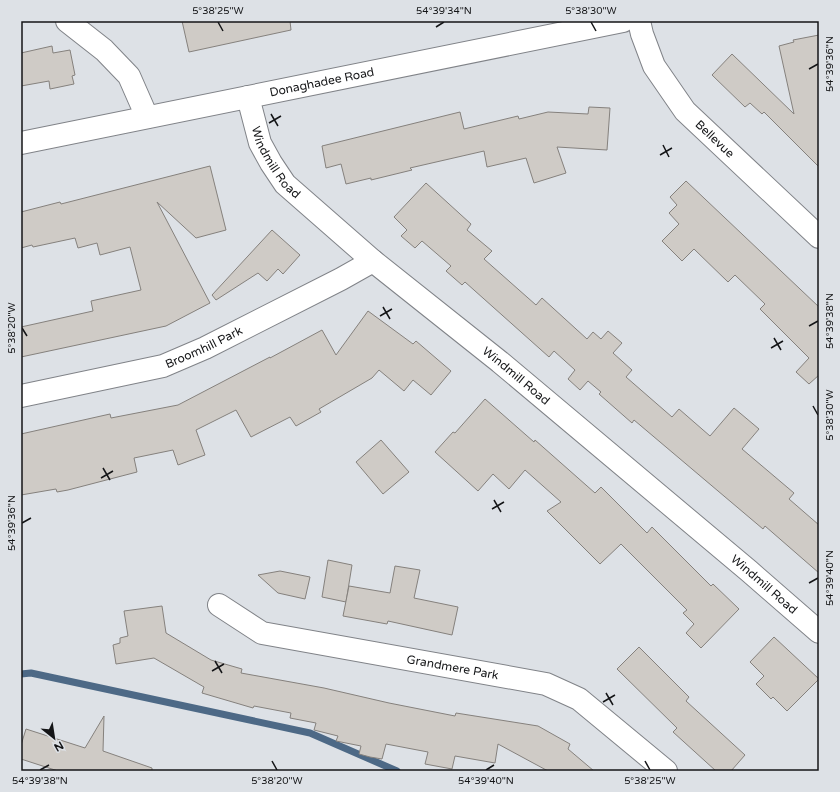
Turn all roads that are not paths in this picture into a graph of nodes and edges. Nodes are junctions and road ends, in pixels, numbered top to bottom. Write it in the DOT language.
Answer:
graph roads {
  1 [pos="67,21"];
  2 [pos="623,21"];
  3 [pos="639,21"];
  4 [pos="559,27"];
  5 [pos="248,97"];
  6 [pos="147,117"];
  7 [pos="21,143"];
  8 [pos="819,237"];
  9 [pos="373,261"];
  10 [pos="21,396"];
  11 [pos="219,605"];
  12 [pos="819,632"];
  13 [pos="666,771"];
  1 -- 6 [label="street"];
  2 -- 4 [label="street, Donaghadee Road"];
  3 -- 8 [label="street, Bellevue"];
  4 -- 5 [label="street, Donaghadee Road"];
  5 -- 6 [label="street, Donaghadee Road"];
  5 -- 9 [label="street, Windmill Road"];
  6 -- 7 [label="street, Donaghadee Road"];
  9 -- 10 [label="street, Broomhill Park"];
  9 -- 12 [label="street, Windmill Road"];
  11 -- 13 [label="street, Grandmere Park"];
}
